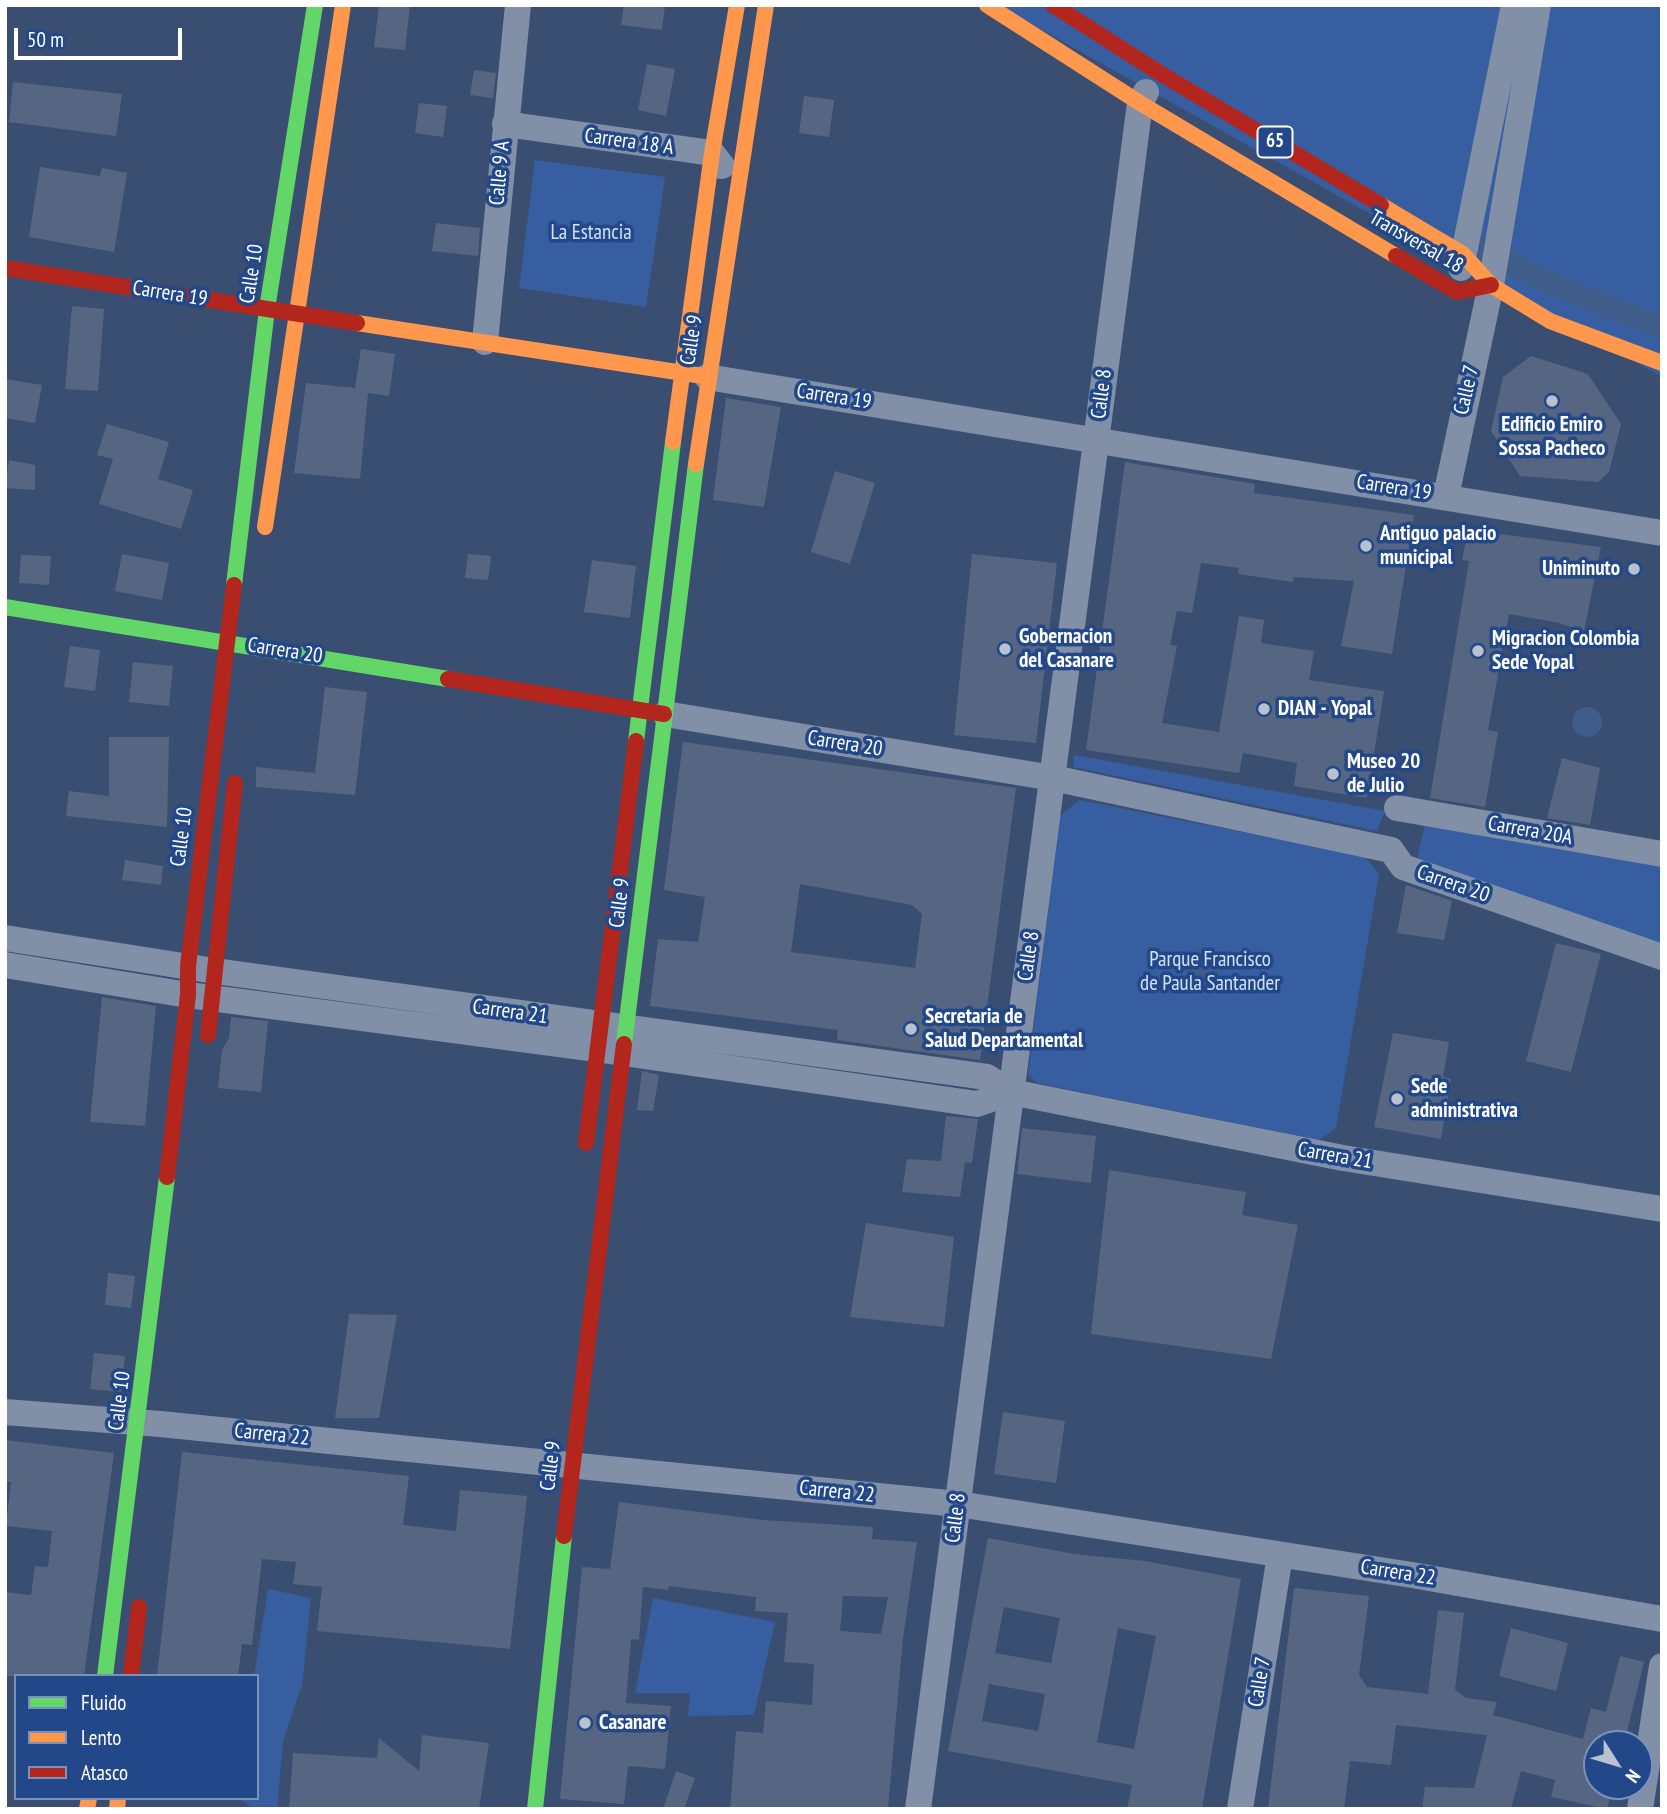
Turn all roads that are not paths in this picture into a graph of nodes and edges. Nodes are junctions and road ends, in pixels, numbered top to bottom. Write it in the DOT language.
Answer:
graph roads {
  1 [pos="315,5"];
  2 [pos="343,5"];
  3 [pos="518,5"];
  4 [pos="737,5"];
  5 [pos="766,5"];
  6 [pos="987,5"];
  7 [pos="1053,5"];
  8 [pos="1514,5"];
  9 [pos="1538,5"];
  10 [pos="1158,72"];
  11 [pos="1140,103"];
  12 [pos="505,124"];
  13 [pos="712,153"];
  14 [pos="738,185"];
  15 [pos="1463,254"];
  16 [pos="5,268"];
  17 [pos="1492,284"];
  18 [pos="1457,292"];
  19 [pos="267,309"];
  20 [pos="295,312"];
  21 [pos="485,342"];
  22 [pos="1662,363"];
  23 [pos="681,373"];
  24 [pos="707,377"];
  25 [pos="1097,438"];
  26 [pos="1446,496"];
  27 [pos="1662,533"];
  28 [pos="264,538"];
  29 [pos="5,607"];
  30 [pos="226,642"];
  31 [pos="639,709"];
  32 [pos="665,714"];
  33 [pos="237,767"];
  34 [pos="1053,778"];
  35 [pos="1397,808"];
  36 [pos="1662,854"];
  37 [pos="5,938"];
  38 [pos="1662,957"];
  39 [pos="5,965"];
  40 [pos="188,966"];
  41 [pos="206,988"];
  42 [pos="611,1038"];
  43 [pos="206,1052"];
  44 [pos="1011,1092"];
  45 [pos="584,1159"];
  46 [pos="1662,1209"];
  47 [pos="5,1412"];
  48 [pos="155,1423"];
  49 [pos="556,1463"];
  50 [pos="958,1504"];
  51 [pos="1280,1555"];
  52 [pos="141,1596"];
  53 [pos="1662,1619"];
  54 [pos="1662,1666"];
  55 [pos="105,1674"];
  56 [pos="131,1674"];
  57 [pos="535,1809"];
  58 [pos="918,1809"];
  59 [pos="1240,1809"];
  60 [pos="1640,1809"];
  1 -- 19 [label="main road, Calle 10"];
  2 -- 20 [label="main road"];
  3 -- 12 [label="street, Calle 9 A"];
  4 -- 13 [label="main road, Calle 9"];
  5 -- 14 [label="main road, Calle 9"];
  6 -- 11 [label="main road, Transversal 18 / 65"];
  7 -- 10 [label="main road, Transversal 18 / 65"];
  8 -- 15 [label="street"];
  9 -- 17 [label="street, Calle 7"];
  10 -- 11 [label="street"];
  10 -- 15 [label="main road, Transversal 18 / 65"];
  11 -- 18 [label="main road, Transversal 18 / 65"];
  11 -- 25 [label="street, Calle 8"];
  12 -- 13 [label="street, Carrera 18 A"];
  12 -- 21 [label="street, Calle 9 A"];
  13 -- 14 [label="street"];
  13 -- 23 [label="main road, Calle 9"];
  14 -- 24 [label="main road, Calle 9"];
  15 -- 17 [label="main road, Transversal 18 / 65"];
  15 -- 18 [label="street"];
  16 -- 19 [label="main road, Carrera 19"];
  17 -- 18 [label="main road, Transversal 18"];
  17 -- 22 [label="main road, 65"];
  17 -- 26 [label="street, Calle 7"];
  19 -- 20 [label="main road, Carrera 19"];
  19 -- 30 [label="main road, Calle 10"];
  20 -- 21 [label="main road, Carrera 19"];
  20 -- 28 [label="main road"];
  21 -- 23 [label="main road, Carrera 19"];
  23 -- 24 [label="main road, Carrera 19"];
  23 -- 31 [label="main road, Calle 9"];
  24 -- 25 [label="street, Carrera 19"];
  24 -- 32 [label="main road, Calle 9"];
  25 -- 26 [label="street, Carrera 19"];
  25 -- 34 [label="street, Calle 8"];
  26 -- 27 [label="street, Carrera 19"];
  29 -- 30 [label="main road, Carrera 20"];
  30 -- 31 [label="main road, Carrera 20"];
  30 -- 40 [label="main road, Calle 10"];
  31 -- 32 [label="main road, Carrera 20"];
  31 -- 42 [label="main road, Calle 9"];
  32 -- 34 [label="street, Carrera 20"];
  32 -- 42 [label="main road, Calle 9"];
  33 -- 41 [label="main road, Calle 10"];
  34 -- 38 [label="street, Carrera 20"];
  34 -- 44 [label="street, Calle 8"];
  35 -- 36 [label="street, Carrera 20A"];
  37 -- 40 [label="street, Carrera 21"];
  39 -- 41 [label="street, Carrera 21"];
  40 -- 41 [label="street, Carrera 21"];
  41 -- 42 [label="street, Carrera 21"];
  41 -- 43 [label="main road, Calle 10"];
  41 -- 48 [label="main road, Calle 10"];
  42 -- 44 [label="street, Carrera 21"];
  42 -- 45 [label="main road, Calle 9"];
  42 -- 49 [label="main road, Calle 9"];
  44 -- 46 [label="street, Carrera 21"];
  44 -- 50 [label="street, Calle 8"];
  47 -- 48 [label="street, Carrera 22"];
  48 -- 49 [label="street, Carrera 22"];
  48 -- 55 [label="main road, Calle 10"];
  49 -- 50 [label="street, Carrera 22"];
  49 -- 57 [label="main road, Calle 9"];
  50 -- 51 [label="street, Carrera 22"];
  50 -- 58 [label="street, Calle 8"];
  51 -- 53 [label="street, Carrera 22"];
  51 -- 59 [label="street, Calle 7"];
  52 -- 56 [label="main road"];
  54 -- 60 [label="street"];
}
